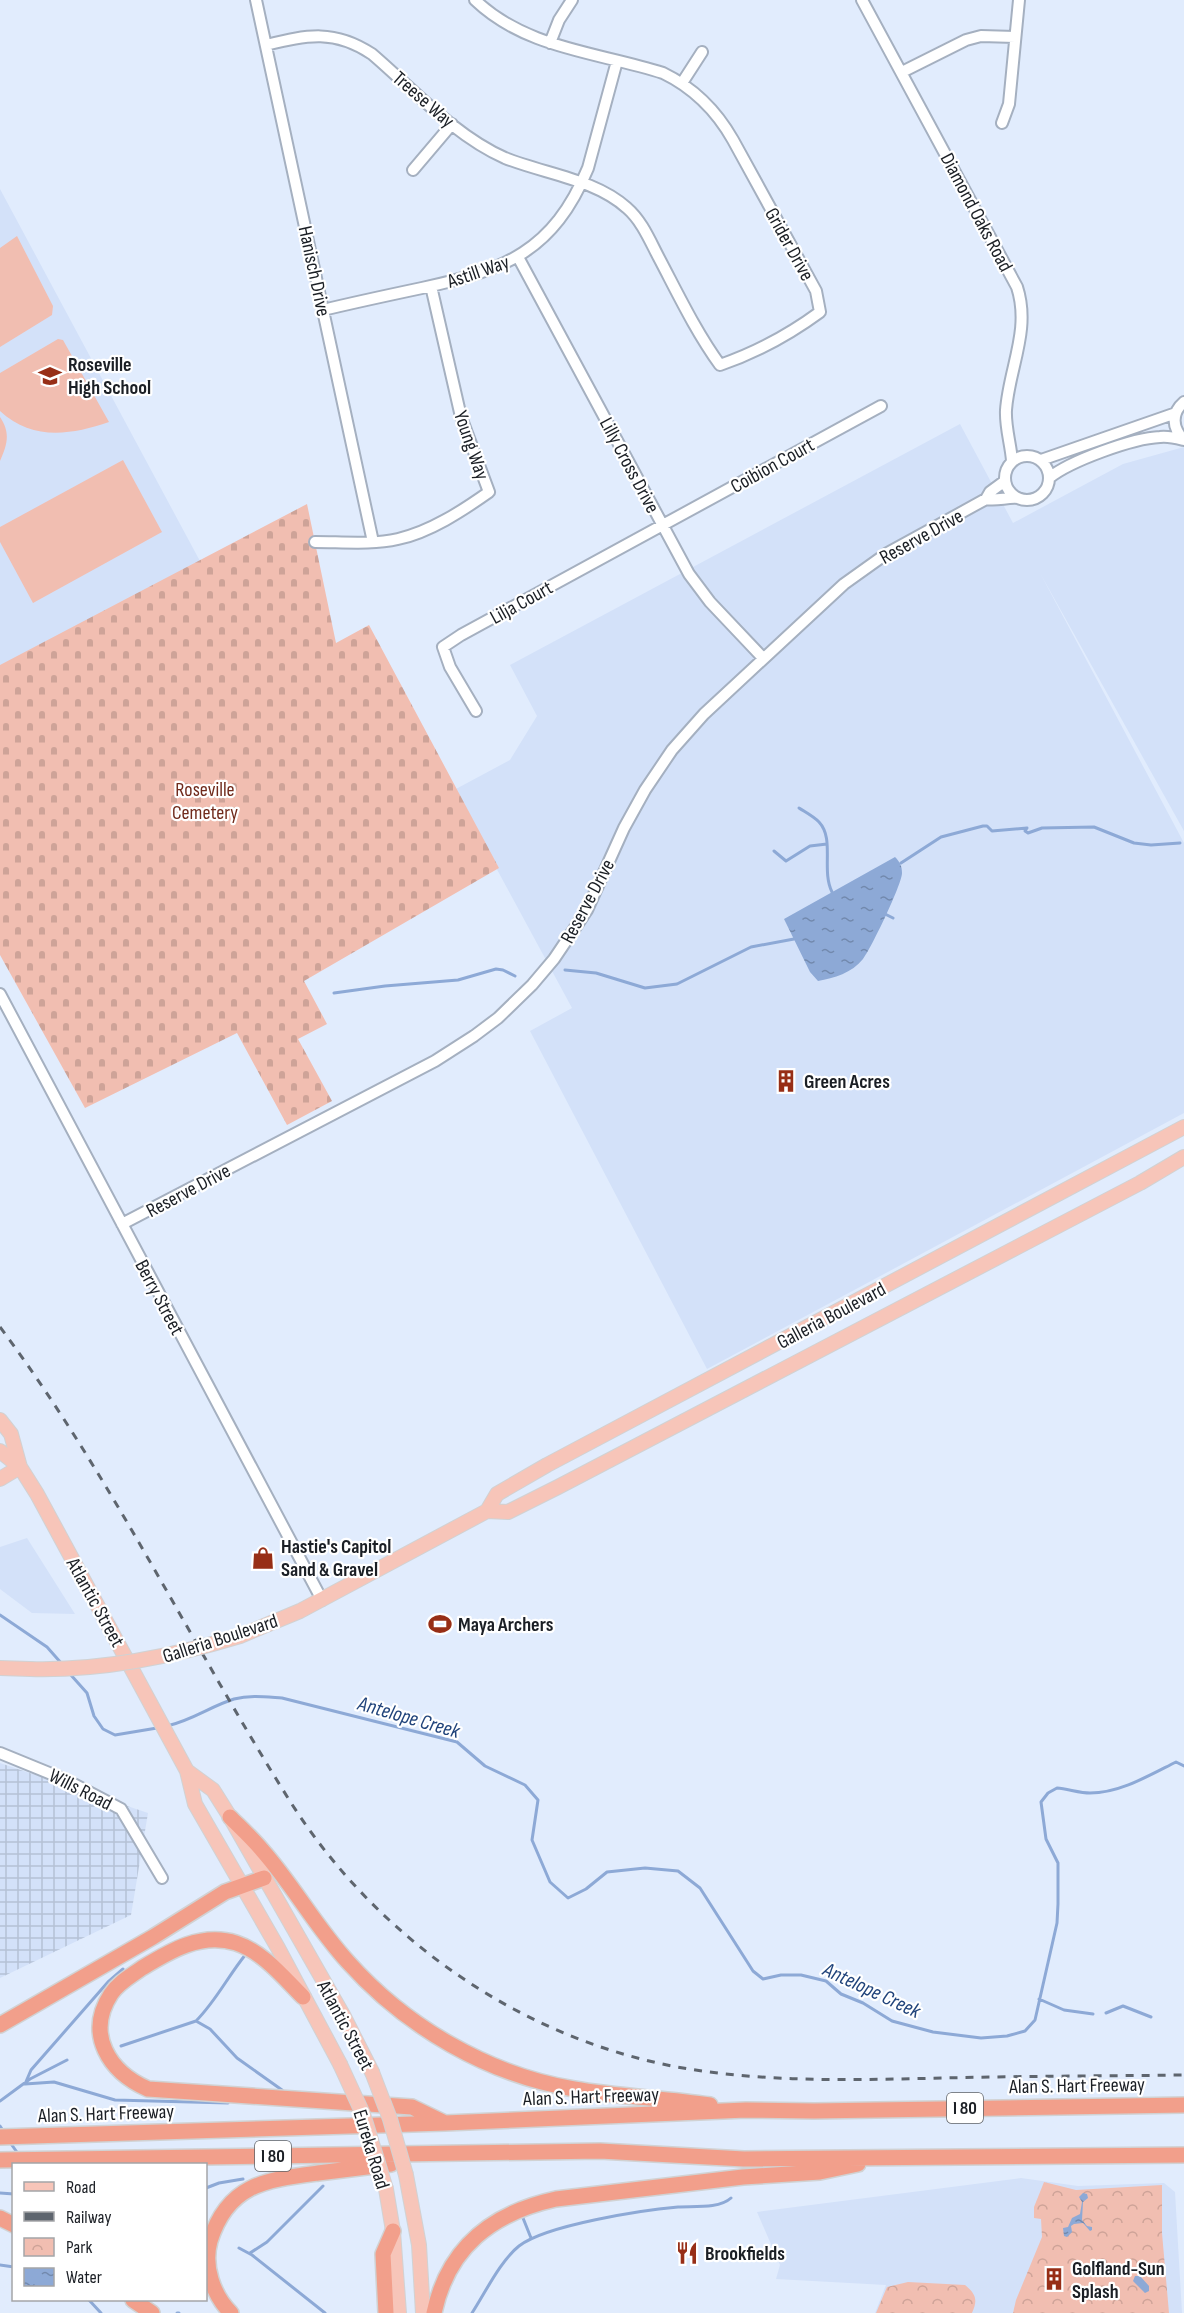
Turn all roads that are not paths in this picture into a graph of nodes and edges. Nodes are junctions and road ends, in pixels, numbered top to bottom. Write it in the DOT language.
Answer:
graph roads {
  1 [pos="256,0"];
  2 [pos="474,0"];
  3 [pos="572,0"];
  4 [pos="862,0"];
  5 [pos="1019,0"];
  6 [pos="1015,37"];
  7 [pos="550,43"];
  8 [pos="266,45"];
  9 [pos="702,52"];
  10 [pos="617,61"];
  11 [pos="902,72"];
  12 [pos="682,83"];
  13 [pos="1002,123"];
  14 [pos="452,124"];
  15 [pos="414,170"];
  16 [pos="581,184"];
  17 [pos="518,257"];
  18 [pos="431,286"];
  19 [pos="323,309"];
  20 [pos="1184,402"];
  21 [pos="881,406"];
  22 [pos="1176,412"];
  23 [pos="1010,440"];
  24 [pos="1184,440"];
  25 [pos="1024,456"];
  26 [pos="1041,460"];
  27 [pos="1012,461"];
  28 [pos="1049,478"];
  29 [pos="1005,481"];
  30 [pos="1018,498"];
  31 [pos="986,499"];
  32 [pos="662,525"];
  33 [pos="315,542"];
  34 [pos="373,542"];
  35 [pos="763,658"];
  36 [pos="476,711"];
  37 [pos="0,994"];
  38 [pos="1184,1127"];
  39 [pos="1184,1157"];
  40 [pos="122,1224"];
  41 [pos="0,1420"];
  42 [pos="0,1451"];
  43 [pos="20,1467"];
  44 [pos="0,1479"];
  45 [pos="487,1511"];
  46 [pos="321,1599"];
  47 [pos="0,1668"];
  48 [pos="0,1753"];
  49 [pos="188,1771"];
  50 [pos="230,1817"];
  51 [pos="162,1878"];
  52 [pos="264,1878"];
  53 [pos="241,1886"];
  54 [pos="303,1997"];
  55 [pos="0,2025"];
  56 [pos="1184,2105"];
  57 [pos="746,2110"];
  58 [pos="446,2123"];
  59 [pos="0,2137"];
  60 [pos="477,2153"];
  61 [pos="1184,2155"];
  62 [pos="891,2158"];
  63 [pos="0,2160"];
  64 [pos="393,2231"];
  65 [pos="135,2301"];
  66 [pos="153,2313"];
  67 [pos="231,2313"];
  68 [pos="386,2313"];
  69 [pos="399,2313"];
  70 [pos="423,2313"];
  71 [pos="434,2313"];
  1 -- 8 [label="street, Hanisch Drive"];
  2 -- 7 [label="street, Grider Drive"];
  3 -- 7 [label="street"];
  4 -- 11 [label="street, Diamond Oaks Road"];
  5 -- 6 [label="street"];
  6 -- 11 [label="street"];
  6 -- 13 [label="street"];
  7 -- 10 [label="street, Grider Drive"];
  8 -- 14 [label="street, Treese Way"];
  8 -- 19 [label="street, Hanisch Drive"];
  9 -- 12 [label="street"];
  10 -- 12 [label="street, Grider Drive"];
  10 -- 16 [label="street, Astill Way"];
  11 -- 23 [label="street, Diamond Oaks Road"];
  12 -- 16 [label="street, Grider Drive"];
  14 -- 15 [label="street"];
  14 -- 16 [label="street, Treese Way"];
  16 -- 17 [label="street, Astill Way"];
  17 -- 18 [label="street, Astill Way"];
  17 -- 32 [label="street, Lilly Cross Drive"];
  18 -- 19 [label="street, Astill Way"];
  18 -- 34 [label="street, Young Way"];
  19 -- 34 [label="street, Hanisch Drive"];
  20 -- 22 [label="street"];
  21 -- 32 [label="street, Coibion Court"];
  22 -- 24 [label="street"];
  22 -- 26 [label="street"];
  23 -- 25 [label="street"];
  23 -- 27 [label="street, Diamond Oaks Road"];
  24 -- 28 [label="street"];
  25 -- 26 [label="street"];
  25 -- 27 [label="street"];
  26 -- 28 [label="street"];
  27 -- 29 [label="street"];
  28 -- 30 [label="street"];
  29 -- 30 [label="street"];
  29 -- 31 [label="street, Reserve Drive"];
  30 -- 31 [label="street, Reserve Drive"];
  31 -- 35 [label="street, Reserve Drive"];
  32 -- 35 [label="street, Lilly Cross Drive"];
  32 -- 36 [label="street, Lilja Court"];
  33 -- 34 [label="street, Young Way"];
  35 -- 40 [label="street, Reserve Drive"];
  37 -- 40 [label="street, Berry Street"];
  38 -- 45 [label="main road, Galleria Boulevard"];
  39 -- 45 [label="main road, Galleria Boulevard"];
  40 -- 46 [label="street, Berry Street"];
  41 -- 43 [label="main road, Atlantic Street"];
  42 -- 43 [label="main road, Atlantic Street"];
  43 -- 44 [label="main road"];
  43 -- 49 [label="main road, Atlantic Street"];
  45 -- 46 [label="main road, Galleria Boulevard"];
  46 -- 47 [label="main road, Galleria Boulevard, bridge"];
  48 -- 51 [label="street, Wills Road"];
  49 -- 50 [label="main road, Atlantic Street"];
  49 -- 53 [label="main road, Atlantic Street"];
  50 -- 52 [label="main road, Atlantic Street"];
  50 -- 57 [label="highway"];
  52 -- 53 [label="highway"];
  52 -- 70 [label="main road, Atlantic Street, bridge"];
  53 -- 54 [label="main road, Atlantic Street"];
  53 -- 55 [label="highway"];
  54 -- 58 [label="highway"];
  54 -- 64 [label="main road, Eureka Road, bridge"];
  56 -- 57 [label="highway, Alan S. Hart Freeway / I 80"];
  57 -- 58 [label="highway, Alan S. Hart Freeway / I 80"];
  58 -- 59 [label="highway, Alan S. Hart Freeway / I 80"];
  60 -- 62 [label="highway, I 80"];
  60 -- 63 [label="highway, I 80"];
  60 -- 67 [label="highway"];
  61 -- 62 [label="highway, I 80"];
  62 -- 71 [label="highway"];
  64 -- 68 [label="highway"];
  64 -- 69 [label="main road, Eureka Road"];
  65 -- 66 [label="highway"];
}
